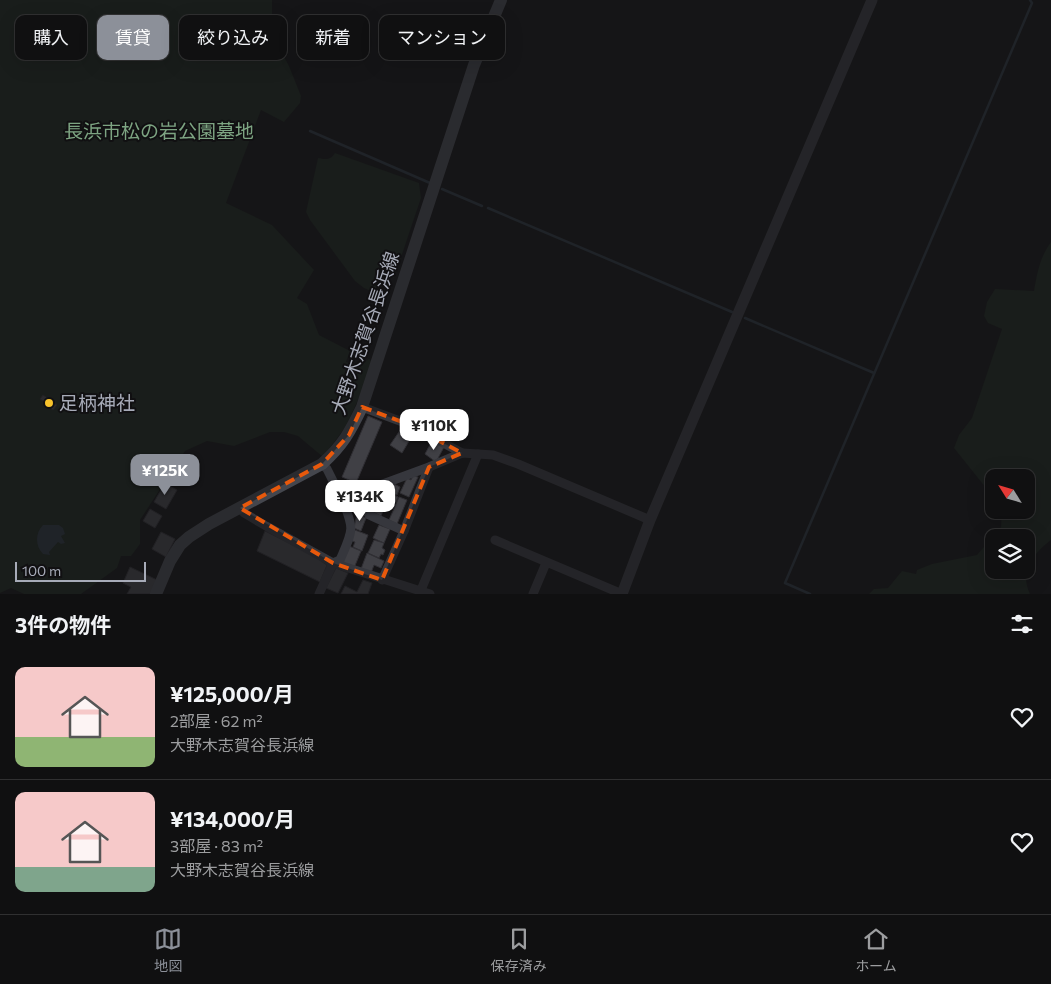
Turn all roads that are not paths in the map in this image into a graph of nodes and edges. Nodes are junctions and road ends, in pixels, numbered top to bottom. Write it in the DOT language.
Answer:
graph roads {
  1 [pos="501,0"];
  2 [pos="872,0"];
  3 [pos="362,407"];
  4 [pos="462,453"];
  5 [pos="478,454"];
  6 [pos="322,464"];
  7 [pos="429,467"];
  8 [pos="379,485"];
  9 [pos="342,499"];
  10 [pos="240,508"];
  11 [pos="650,520"];
  12 [pos="404,530"];
  13 [pos="496,540"];
  14 [pos="546,562"];
  15 [pos="332,563"];
  16 [pos="382,580"];
  17 [pos="425,592"];
  18 [pos="156,594"];
  19 [pos="319,594"];
  20 [pos="533,594"];
  21 [pos="622,594"];
  1 -- 3 [label="main road, 大野木志賀谷長浜線"];
  2 -- 11 [label="street"];
  3 -- 4 [label="street"];
  3 -- 6 [label="main road, 大野木志賀谷長浜線"];
  4 -- 5 [label="street"];
  4 -- 7 [label="street"];
  5 -- 11 [label="street"];
  5 -- 17 [label="street"];
  6 -- 9 [label="street"];
  6 -- 10 [label="main road, 大野木志賀谷長浜線"];
  7 -- 8 [label="street"];
  7 -- 12 [label="street"];
  8 -- 9 [label="street"];
  8 -- 12 [label="street"];
  9 -- 15 [label="street"];
  10 -- 15 [label="street"];
  10 -- 18 [label="main road, 大野木志賀谷長浜線"];
  11 -- 21 [label="street"];
  12 -- 16 [label="street"];
  13 -- 14 [label="street"];
  14 -- 20 [label="street"];
  14 -- 21 [label="street"];
  15 -- 16 [label="street"];
  15 -- 19 [label="street"];
  16 -- 17 [label="street"];
}
